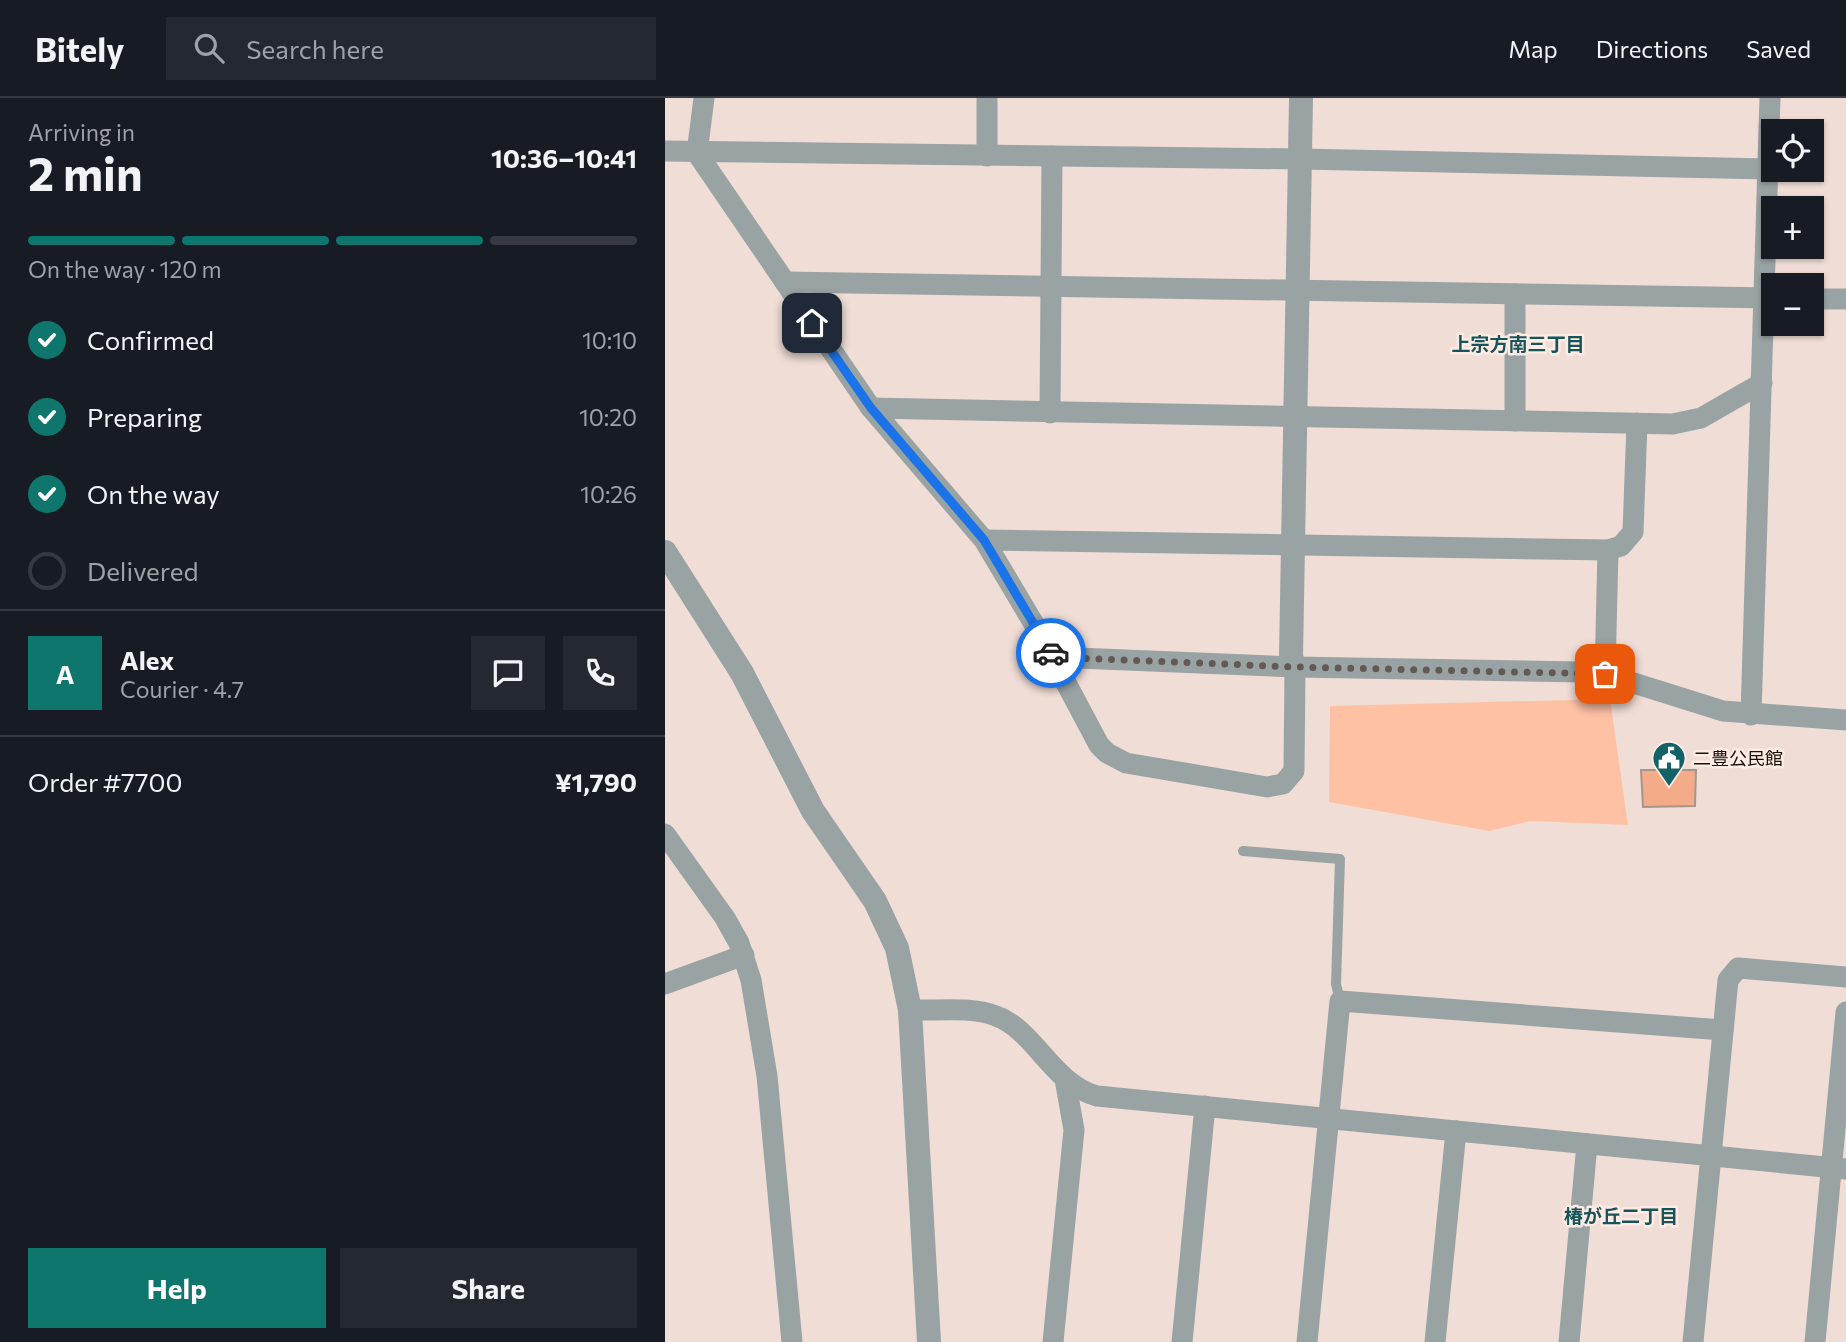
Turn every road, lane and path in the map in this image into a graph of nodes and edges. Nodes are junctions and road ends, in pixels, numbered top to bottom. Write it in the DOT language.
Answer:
graph roads {
  1 [pos="704,98"];
  2 [pos="987,98"];
  3 [pos="1301,98"];
  4 [pos="1770,98"];
  5 [pos="1769,119"];
  6 [pos="665,151"];
  7 [pos="697,153"];
  8 [pos="987,156"];
  9 [pos="1052,156"];
  10 [pos="1300,159"];
  11 [pos="1761,169"];
  12 [pos="1768,182"];
  13 [pos="1768,273"];
  14 [pos="785,282"];
  15 [pos="1052,286"];
  16 [pos="1298,291"];
  17 [pos="1515,294"];
  18 [pos="1761,298"];
  19 [pos="1824,299"];
  20 [pos="1846,299"];
  21 [pos="1765,336"];
  22 [pos="1762,383"];
  23 [pos="871,408"];
  24 [pos="1050,413"];
  25 [pos="1296,417"];
  26 [pos="1515,421"];
  27 [pos="1637,423"];
  28 [pos="984,540"];
  29 [pos="1295,544"];
  30 [pos="1608,550"];
  31 [pos="665,552"];
  32 [pos="1053,657"];
  33 [pos="1295,667"];
  34 [pos="1605,674"];
  35 [pos="1751,715"];
  36 [pos="1846,720"];
  37 [pos="665,834"];
  38 [pos="1243,851"];
  39 [pos="744,955"];
  40 [pos="1846,977"];
  41 [pos="665,984"];
  42 [pos="1340,1001"];
  43 [pos="910,1010"];
  44 [pos="1846,1012"];
  45 [pos="1723,1030"];
  46 [pos="1065,1079"];
  47 [pos="1842,1093"];
  48 [pos="1205,1106"];
  49 [pos="1329,1118"];
  50 [pos="1456,1131"];
  51 [pos="1587,1144"];
  52 [pos="1711,1156"];
  53 [pos="1839,1168"];
  54 [pos="792,1342"];
  55 [pos="929,1342"];
  56 [pos="1053,1342"];
  57 [pos="1182,1342"];
  58 [pos="1307,1342"];
  59 [pos="1435,1342"];
  60 [pos="1569,1342"];
  61 [pos="1693,1342"];
  62 [pos="1815,1342"];
  1 -- 7 [label="street"];
  2 -- 8 [label="street"];
  3 -- 10 [label="street"];
  4 -- 5 [label="street"];
  6 -- 7 [label="street"];
  7 -- 8 [label="street"];
  7 -- 14 [label="street"];
  8 -- 9 [label="street"];
  9 -- 10 [label="street"];
  9 -- 15 [label="street"];
  10 -- 11 [label="street"];
  10 -- 16 [label="street"];
  12 -- 13 [label="street"];
  14 -- 15 [label="street"];
  14 -- 23 [label="street"];
  15 -- 16 [label="street"];
  15 -- 24 [label="street"];
  16 -- 17 [label="street"];
  16 -- 25 [label="street"];
  17 -- 18 [label="street"];
  17 -- 26 [label="street"];
  19 -- 20 [label="street"];
  21 -- 22 [label="street"];
  22 -- 27 [label="street"];
  22 -- 35 [label="street"];
  23 -- 24 [label="street"];
  23 -- 28 [label="street"];
  24 -- 25 [label="street"];
  25 -- 26 [label="street"];
  25 -- 29 [label="street"];
  26 -- 27 [label="street"];
  27 -- 30 [label="street"];
  28 -- 29 [label="street"];
  28 -- 32 [label="street"];
  29 -- 30 [label="street"];
  29 -- 33 [label="street"];
  30 -- 34 [label="street"];
  31 -- 43 [label="street"];
  32 -- 33 [label="street"];
  32 -- 33 [label="street"];
  33 -- 34 [label="street"];
  34 -- 35 [label="street"];
  35 -- 36 [label="street"];
  37 -- 39 [label="street"];
  38 -- 42 [label="lane"];
  39 -- 41 [label="street"];
  39 -- 54 [label="street"];
  40 -- 45 [label="street"];
  42 -- 45 [label="street"];
  42 -- 49 [label="street"];
  43 -- 46 [label="street"];
  43 -- 55 [label="street"];
  44 -- 47 [label="street"];
  45 -- 52 [label="street"];
  46 -- 48 [label="street"];
  46 -- 56 [label="street"];
  47 -- 53 [label="street"];
  48 -- 49 [label="street"];
  48 -- 57 [label="street"];
  49 -- 50 [label="street"];
  49 -- 58 [label="street"];
  50 -- 51 [label="street"];
  50 -- 59 [label="street"];
  51 -- 52 [label="street"];
  51 -- 60 [label="street"];
  52 -- 53 [label="street"];
  52 -- 61 [label="street"];
  53 -- 62 [label="street"];
}
